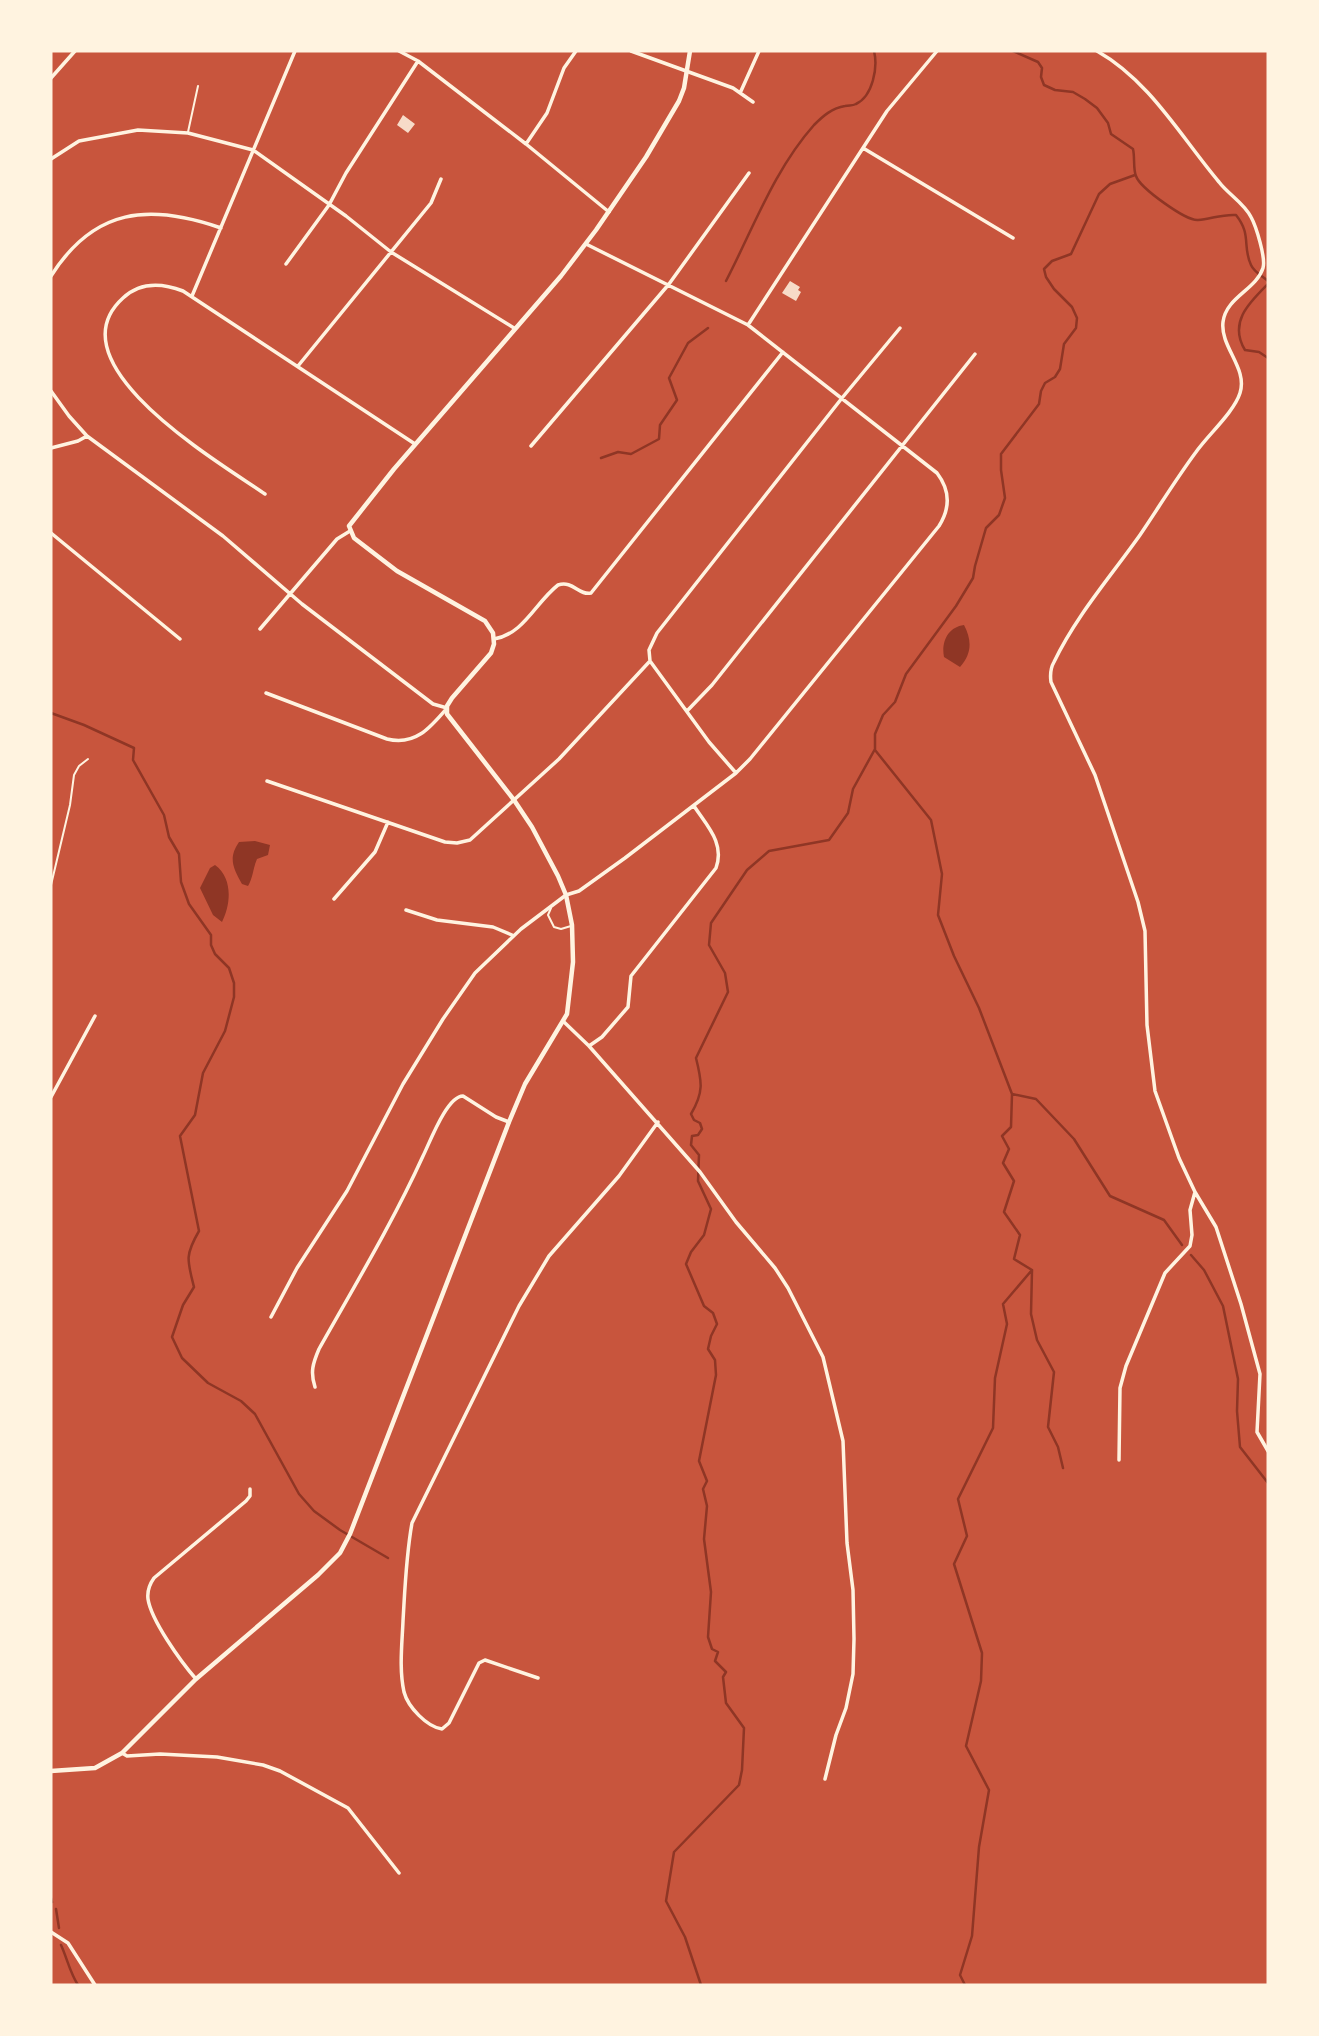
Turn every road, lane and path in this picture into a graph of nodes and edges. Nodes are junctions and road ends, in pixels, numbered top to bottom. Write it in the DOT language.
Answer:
graph roads {
  1 [pos="75,51"];
  2 [pos="295,51"];
  3 [pos="399,51"];
  4 [pos="576,51"];
  5 [pos="631,51"];
  6 [pos="690,51"];
  7 [pos="760,51"];
  8 [pos="937,51"];
  9 [pos="1097,51"];
  10 [pos="418,61"];
  11 [pos="58,69"];
  12 [pos="51,70"];
  13 [pos="688,71"];
  14 [pos="51,78"];
  15 [pos="198,86"];
  16 [pos="741,92"];
  17 [pos="752,102"];
  18 [pos="188,133"];
  19 [pos="526,144"];
  20 [pos="863,148"];
  21 [pos="253,150"];
  22 [pos="51,159"];
  23 [pos="749,173"];
  24 [pos="441,179"];
  25 [pos="329,205"];
  26 [pos="609,212"];
  27 [pos="221,228"];
  28 [pos="1013,238"];
  29 [pos="586,244"];
  30 [pos="391,252"];
  31 [pos="286,264"];
  32 [pos="51,276"];
  33 [pos="669,284"];
  34 [pos="192,296"];
  35 [pos="748,325"];
  36 [pos="514,328"];
  37 [pos="900,328"];
  38 [pos="783,352"];
  39 [pos="975,354"];
  40 [pos="298,366"];
  41 [pos="51,391"];
  42 [pos="842,398"];
  43 [pos="88,436"];
  44 [pos="415,443"];
  45 [pos="902,445"];
  46 [pos="531,446"];
  47 [pos="51,448"];
  48 [pos="265,494"];
  49 [pos="350,530"];
  50 [pos="51,533"];
  51 [pos="290,593"];
  52 [pos="260,629"];
  53 [pos="180,639"];
  54 [pos="494,639"];
  55 [pos="649,661"];
  56 [pos="266,693"];
  57 [pos="447,708"];
  58 [pos="687,711"];
  59 [pos="88,759"];
  60 [pos="736,773"];
  61 [pos="267,781"];
  62 [pos="514,800"];
  63 [pos="694,806"];
  64 [pos="388,822"];
  65 [pos="51,885"];
  66 [pos="566,895"];
  67 [pos="334,899"];
  68 [pos="551,908"];
  69 [pos="406,910"];
  70 [pos="572,925"];
  71 [pos="513,935"];
  72 [pos="95,1016"];
  73 [pos="564,1022"];
  74 [pos="589,1046"];
  75 [pos="51,1097"];
  76 [pos="509,1122"];
  77 [pos="658,1122"];
  78 [pos="1195,1192"];
  79 [pos="271,1317"];
  80 [pos="315,1387"];
  81 [pos="1268,1451"];
  82 [pos="1119,1460"];
  83 [pos="250,1489"];
  84 [pos="538,1678"];
  85 [pos="196,1679"];
  86 [pos="122,1753"];
  87 [pos="51,1771"];
  88 [pos="825,1779"];
  89 [pos="399,1873"];
  90 [pos="51,1932"];
  91 [pos="95,1985"];
  1 -- 11 [label="street"];
  2 -- 21 [label="street"];
  3 -- 10 [label="street"];
  4 -- 19 [label="street"];
  5 -- 13 [label="street"];
  6 -- 13 [label="street"];
  7 -- 16 [label="street"];
  8 -- 20 [label="street"];
  9 -- 78 [label="street"];
  10 -- 19 [label="street"];
  10 -- 25 [label="street"];
  11 -- 12 [label="street"];
  11 -- 14 [label="street"];
  13 -- 16 [label="street"];
  13 -- 26 [label="street"];
  15 -- 18 [label="lane"];
  16 -- 17 [label="street"];
  18 -- 21 [label="street"];
  18 -- 22 [label="street"];
  19 -- 26 [label="street"];
  20 -- 28 [label="street"];
  20 -- 35 [label="street"];
  21 -- 25 [label="street"];
  21 -- 27 [label="street"];
  23 -- 33 [label="street"];
  24 -- 30 [label="street"];
  25 -- 30 [label="street"];
  25 -- 31 [label="street"];
  26 -- 29 [label="street"];
  27 -- 32 [label="street"];
  27 -- 34 [label="street"];
  29 -- 33 [label="street"];
  29 -- 36 [label="street"];
  30 -- 36 [label="street"];
  30 -- 40 [label="street"];
  33 -- 35 [label="street"];
  33 -- 46 [label="street"];
  34 -- 40 [label="street"];
  34 -- 48 [label="street"];
  35 -- 38 [label="street"];
  36 -- 44 [label="street"];
  37 -- 42 [label="street"];
  38 -- 42 [label="street"];
  38 -- 54 [label="street"];
  39 -- 45 [label="street"];
  40 -- 44 [label="street"];
  41 -- 43 [label="street"];
  42 -- 45 [label="street"];
  42 -- 55 [label="street"];
  43 -- 47 [label="street"];
  43 -- 51 [label="street"];
  44 -- 49 [label="street"];
  45 -- 58 [label="street"];
  45 -- 60 [label="street"];
  49 -- 51 [label="street"];
  49 -- 54 [label="street"];
  50 -- 53 [label="street"];
  51 -- 52 [label="street"];
  51 -- 57 [label="street"];
  54 -- 57 [label="street"];
  55 -- 58 [label="street"];
  55 -- 62 [label="street"];
  56 -- 57 [label="street"];
  57 -- 62 [label="street"];
  58 -- 60 [label="street"];
  59 -- 65 [label="path"];
  60 -- 63 [label="street"];
  61 -- 64 [label="street"];
  62 -- 64 [label="street"];
  62 -- 66 [label="street"];
  63 -- 66 [label="street"];
  63 -- 74 [label="street"];
  64 -- 67 [label="street"];
  66 -- 68 [label="street"];
  66 -- 70 [label="street"];
  68 -- 70 [label="lane"];
  68 -- 71 [label="street"];
  69 -- 71 [label="street"];
  70 -- 73 [label="street"];
  71 -- 79 [label="street"];
  72 -- 75 [label="street"];
  73 -- 74 [label="street"];
  73 -- 76 [label="street"];
  74 -- 77 [label="street"];
  76 -- 80 [label="street"];
  76 -- 85 [label="street"];
  77 -- 84 [label="street"];
  77 -- 88 [label="street"];
  78 -- 81 [label="street"];
  78 -- 82 [label="street"];
  83 -- 85 [label="street"];
  85 -- 86 [label="street"];
  86 -- 87 [label="street"];
  86 -- 89 [label="street"];
  90 -- 91 [label="street"];
}
